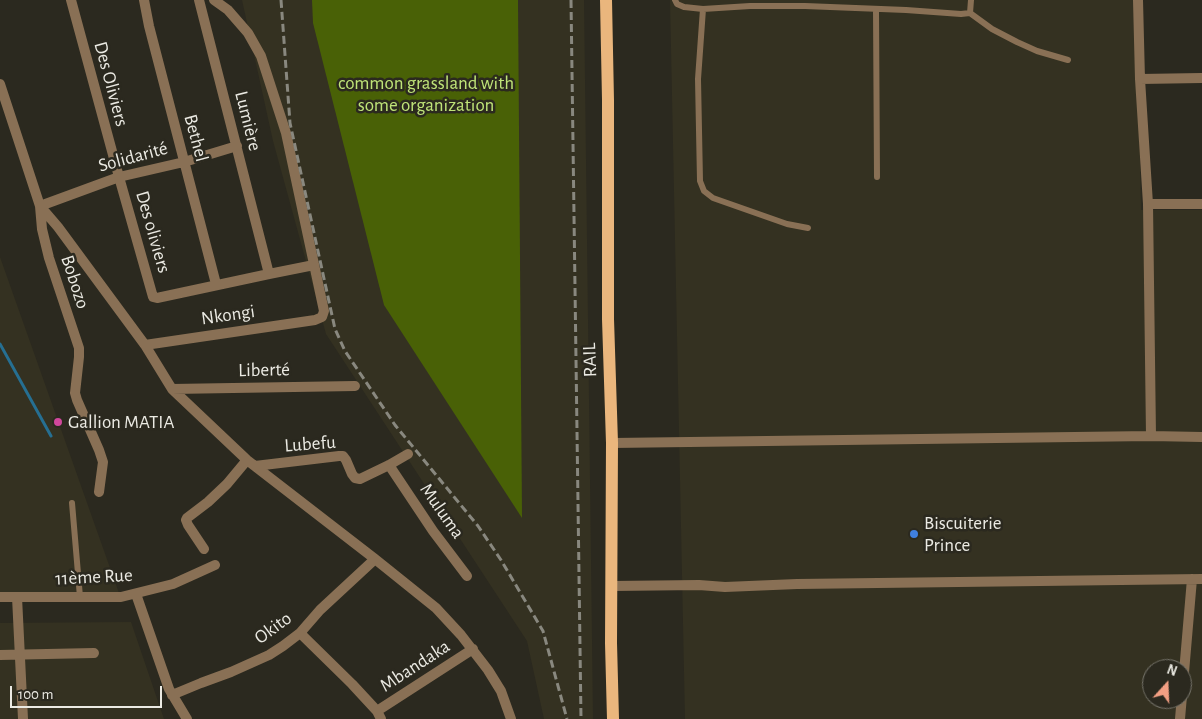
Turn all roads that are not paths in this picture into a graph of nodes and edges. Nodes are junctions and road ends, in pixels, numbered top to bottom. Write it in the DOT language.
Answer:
graph roads {
  1 [pos="71,0"];
  2 [pos="144,0"];
  3 [pos="199,0"];
  4 [pos="214,0"];
  5 [pos="606,0"];
  6 [pos="675,0"];
  7 [pos="971,0"];
  8 [pos="1138,0"];
  9 [pos="703,9"];
  10 [pos="876,9"];
  11 [pos="970,13"];
  12 [pos="1068,60"];
  13 [pos="1202,78"];
  14 [pos="1140,79"];
  15 [pos="0,84"];
  16 [pos="237,146"];
  17 [pos="184,162"];
  18 [pos="119,177"];
  19 [pos="877,177"];
  20 [pos="1148,204"];
  21 [pos="1202,204"];
  22 [pos="40,206"];
  23 [pos="808,228"];
  24 [pos="314,266"];
  25 [pos="269,274"];
  26 [pos="216,284"];
  27 [pos="145,345"];
  28 [pos="355,386"];
  29 [pos="172,389"];
  30 [pos="1151,436"];
  31 [pos="1202,438"];
  32 [pos="612,443"];
  33 [pos="408,454"];
  34 [pos="251,463"];
  35 [pos="389,465"];
  36 [pos="99,492"];
  37 [pos="72,503"];
  38 [pos="204,549"];
  39 [pos="375,559"];
  40 [pos="215,565"];
  41 [pos="467,576"];
  42 [pos="1197,579"];
  43 [pos="612,586"];
  44 [pos="136,594"];
  45 [pos="0,597"];
  46 [pos="17,597"];
  47 [pos="80,597"];
  48 [pos="300,633"];
  49 [pos="473,649"];
  50 [pos="94,653"];
  51 [pos="0,655"];
  52 [pos="20,655"];
  53 [pos="172,695"];
  54 [pos="379,715"];
  55 [pos="23,719"];
  56 [pos="187,719"];
  57 [pos="511,719"];
  58 [pos="613,719"];
  59 [pos="1180,719"];
  1 -- 18 [label="street, Des Oliviers"];
  2 -- 17 [label="street, Bethel"];
  3 -- 16 [label="street, Lumière"];
  4 -- 24 [label="street"];
  5 -- 32 [label="main road, RAIL"];
  6 -- 9 [label="lane"];
  7 -- 11 [label="lane"];
  8 -- 14 [label="street"];
  9 -- 10 [label="lane"];
  9 -- 23 [label="lane"];
  10 -- 11 [label="lane"];
  10 -- 19 [label="lane"];
  11 -- 12 [label="lane"];
  13 -- 14 [label="street"];
  14 -- 20 [label="street"];
  15 -- 22 [label="street, Bobozo"];
  16 -- 17 [label="street, Solidarité"];
  16 -- 25 [label="street, Lumière"];
  17 -- 18 [label="street, Solidarité"];
  17 -- 26 [label="street, Bethel"];
  18 -- 22 [label="street, Solidarité"];
  18 -- 26 [label="street, Des oliviers"];
  20 -- 21 [label="street"];
  20 -- 30 [label="street"];
  22 -- 27 [label="street"];
  22 -- 36 [label="street, Bobozo"];
  24 -- 25 [label="street"];
  24 -- 27 [label="street, Nkongi"];
  25 -- 26 [label="street"];
  27 -- 29 [label="street"];
  28 -- 29 [label="street, Liberté"];
  29 -- 34 [label="street"];
  30 -- 31 [label="street"];
  30 -- 32 [label="street"];
  32 -- 43 [label="main road, RAIL"];
  33 -- 35 [label="street, Lubefu"];
  34 -- 35 [label="street, Lubefu"];
  34 -- 38 [label="street"];
  34 -- 39 [label="street"];
  35 -- 41 [label="street, Muluma"];
  37 -- 47 [label="lane"];
  39 -- 48 [label="street, Okito"];
  39 -- 49 [label="street"];
  40 -- 44 [label="street, 11ème Rue"];
  42 -- 43 [label="street"];
  42 -- 59 [label="street"];
  43 -- 58 [label="main road, RAIL"];
  44 -- 47 [label="street, 11ème Rue"];
  44 -- 53 [label="street"];
  45 -- 46 [label="street, 11ème Rue"];
  46 -- 47 [label="street, 11ème Rue"];
  46 -- 52 [label="street"];
  48 -- 53 [label="street, Okito"];
  48 -- 54 [label="street"];
  49 -- 54 [label="street, Mbandaka"];
  49 -- 57 [label="street"];
  50 -- 52 [label="street"];
  51 -- 52 [label="street"];
  52 -- 55 [label="street"];
  53 -- 56 [label="street"];
}
